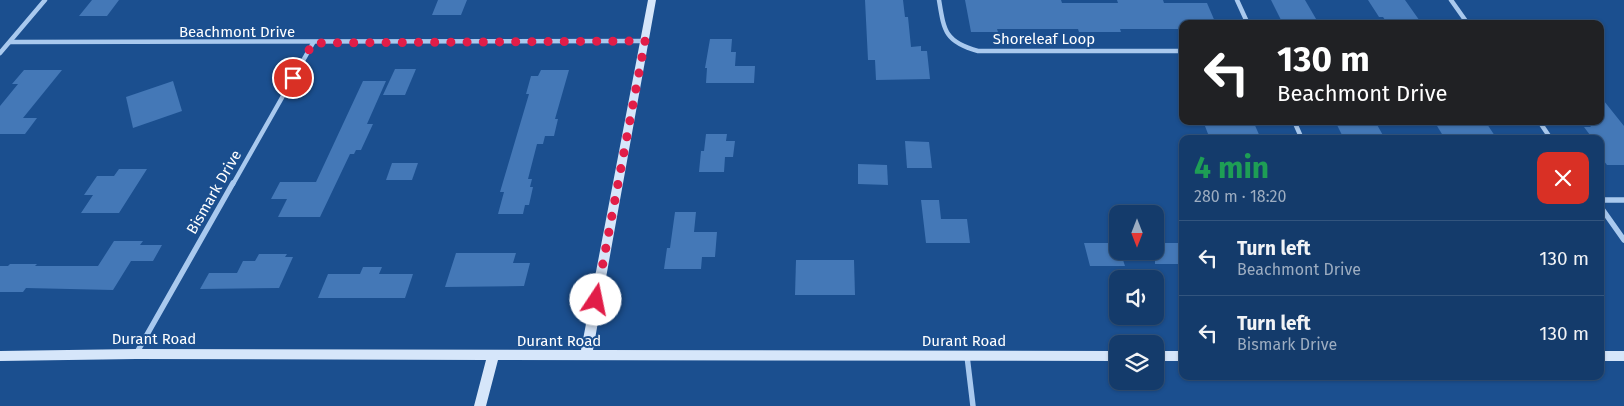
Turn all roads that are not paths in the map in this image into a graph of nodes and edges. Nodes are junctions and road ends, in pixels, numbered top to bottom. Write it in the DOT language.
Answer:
graph roads {
  1 [pos="45,0"];
  2 [pos="652,0"];
  3 [pos="938,0"];
  4 [pos="1236,0"];
  5 [pos="1451,0"];
  6 [pos="1246,20"];
  7 [pos="1465,20"];
  8 [pos="645,41"];
  9 [pos="10,42"];
  10 [pos="313,43"];
  11 [pos="1179,51"];
  12 [pos="0,53"];
  13 [pos="1604,200"];
  14 [pos="1624,200"];
  15 [pos="1604,212"];
  16 [pos="1624,240"];
  17 [pos="136,354"];
  18 [pos="0,356"];
  19 [pos="493,356"];
  20 [pos="586,356"];
  21 [pos="967,356"];
  22 [pos="1109,356"];
  23 [pos="1164,356"];
  24 [pos="1179,356"];
  25 [pos="1604,356"];
  26 [pos="1624,356"];
  27 [pos="480,406"];
  28 [pos="974,406"];
  1 -- 9 [label="street"];
  2 -- 8 [label="street"];
  3 -- 11 [label="street, Shoreleaf Loop"];
  4 -- 6 [label="street"];
  5 -- 7 [label="street"];
  8 -- 10 [label="street, Beachmont Drive"];
  8 -- 20 [label="street"];
  9 -- 10 [label="street, Beachmont Drive"];
  9 -- 12 [label="street"];
  10 -- 17 [label="street, Bismark Drive"];
  13 -- 14 [label="street"];
  15 -- 16 [label="street"];
  17 -- 18 [label="street, Durant Road"];
  17 -- 19 [label="street, Durant Road"];
  19 -- 20 [label="street, Durant Road"];
  19 -- 27 [label="street"];
  20 -- 21 [label="street, Durant Road"];
  21 -- 22 [label="street, Durant Road"];
  21 -- 28 [label="street"];
  23 -- 24 [label="street"];
  25 -- 26 [label="street"];
}
